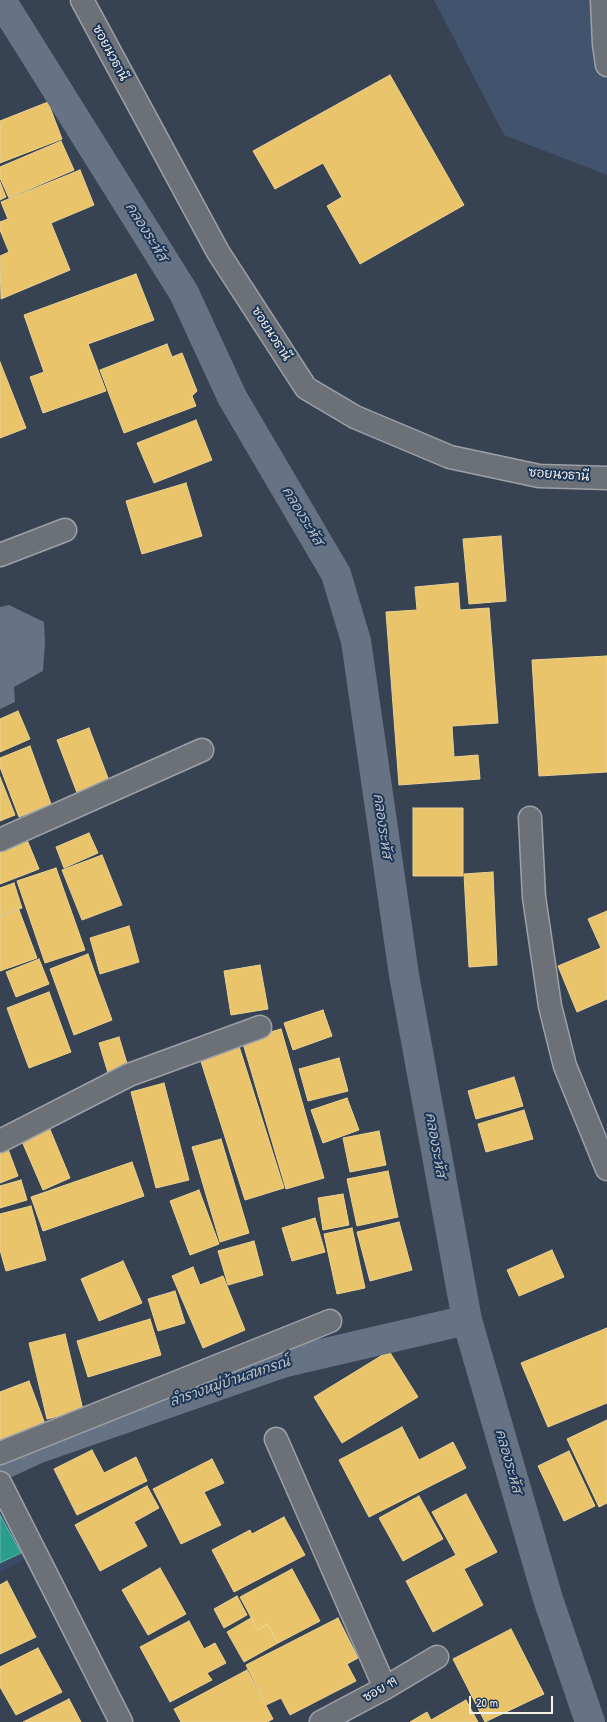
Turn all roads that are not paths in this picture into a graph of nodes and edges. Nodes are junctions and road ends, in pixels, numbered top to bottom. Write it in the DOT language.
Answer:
graph roads {
  1 [pos="82,0"];
  2 [pos="602,0"];
  3 [pos="607,65"];
  4 [pos="607,478"];
  5 [pos="65,530"];
  6 [pos="0,555"];
  7 [pos="202,750"];
  8 [pos="530,818"];
  9 [pos="0,840"];
  10 [pos="260,1027"];
  11 [pos="0,1141"];
  12 [pos="607,1169"];
  13 [pos="330,1322"];
  14 [pos="276,1439"];
  15 [pos="0,1454"];
  16 [pos="0,1483"];
  17 [pos="437,1656"];
  18 [pos="385,1688"];
  19 [pos="121,1722"];
  20 [pos="321,1722"];
  1 -- 4 [label="street, ซอยนวธานี"];
  2 -- 3 [label="street"];
  5 -- 6 [label="street"];
  7 -- 9 [label="street"];
  8 -- 12 [label="street"];
  10 -- 11 [label="street"];
  13 -- 15 [label="street"];
  14 -- 18 [label="street"];
  16 -- 19 [label="street"];
  17 -- 18 [label="street, ซอย 19"];
  18 -- 20 [label="street, ซอย 19"];
}
